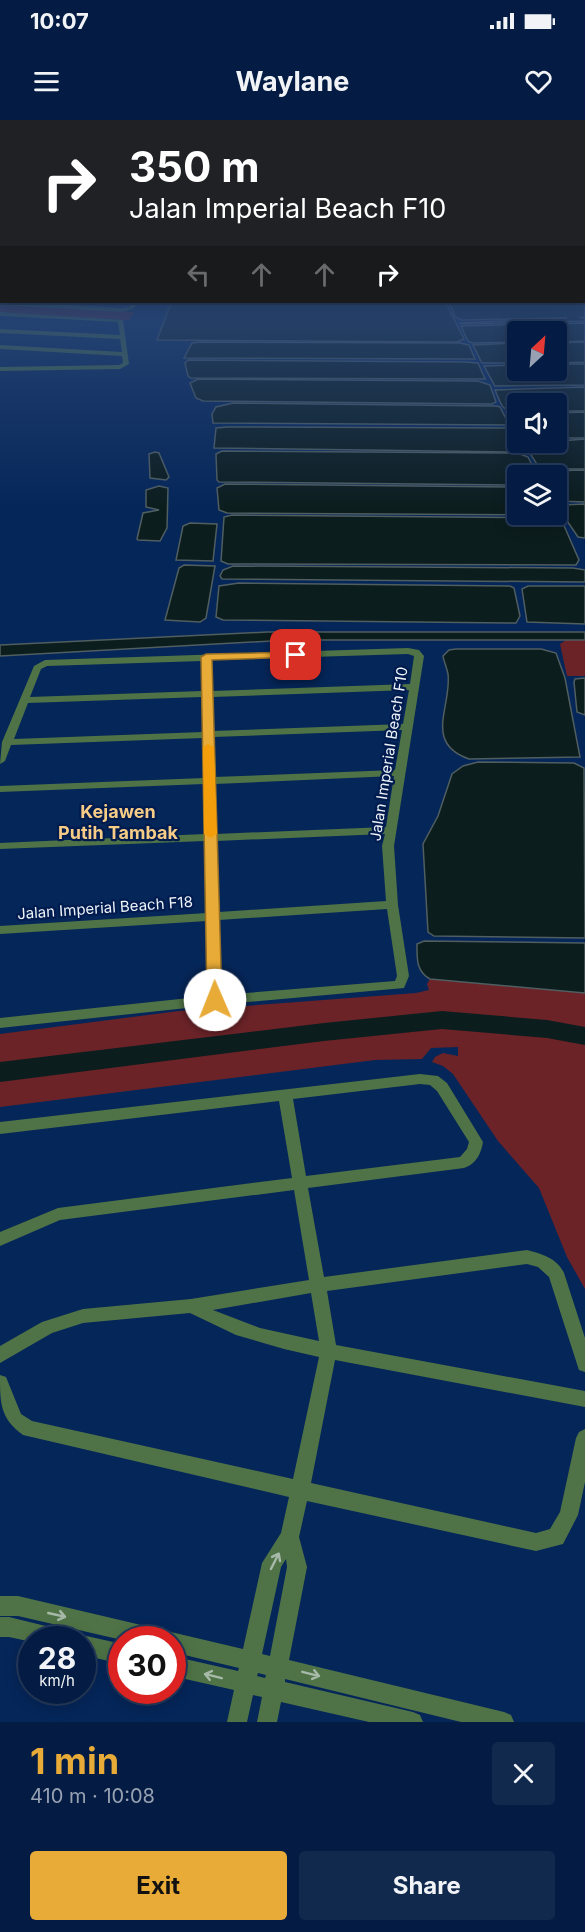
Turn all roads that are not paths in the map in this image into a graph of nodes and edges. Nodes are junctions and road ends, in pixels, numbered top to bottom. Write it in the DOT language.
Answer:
graph roads {
  1 [pos="125,360"];
  2 [pos="0,366"];
  3 [pos="206,657"];
  4 [pos="415,687"];
  5 [pos="207,693"];
  6 [pos="24,700"];
  7 [pos="407,727"];
  8 [pos="208,735"];
  9 [pos="7,742"];
  10 [pos="0,761"];
  11 [pos="400,773"];
  12 [pos="209,782"];
  13 [pos="0,789"];
  14 [pos="389,830"];
  15 [pos="211,836"];
  16 [pos="0,846"];
  17 [pos="392,905"];
  18 [pos="213,916"];
  19 [pos="0,930"];
  20 [pos="215,1000"];
  21 [pos="0,1023"];
  22 [pos="285,1095"];
  23 [pos="0,1128"];
  24 [pos="301,1183"];
  25 [pos="0,1239"];
  26 [pos="319,1285"];
  27 [pos="191,1306"];
  28 [pos="329,1351"];
  29 [pos="0,1354"];
  30 [pos="585,1364"];
  31 [pos="0,1383"];
  32 [pos="585,1399"];
  33 [pos="585,1438"];
  34 [pos="300,1490"];
  35 [pos="290,1537"];
  36 [pos="0,1606"];
  37 [pos="0,1627"];
  38 [pos="108,1627"];
  39 [pos="18,1629"];
  40 [pos="186,1645"];
  41 [pos="250,1659"];
  42 [pos="278,1666"];
  43 [pos="186,1669"];
  44 [pos="245,1684"];
  45 [pos="274,1690"];
  46 [pos="237,1722"];
  47 [pos="267,1722"];
  48 [pos="413,1722"];
  49 [pos="504,1722"];
  1 -- 2 [label="street"];
  3 -- 4 [label="street, Jalan Imperial Beach F10"];
  3 -- 5 [label="street"];
  3 -- 6 [label="street, Jalan Imperial Beach F10"];
  4 -- 5 [label="street"];
  4 -- 7 [label="street, Jalan Imperial Beach F10"];
  5 -- 6 [label="street"];
  5 -- 8 [label="street"];
  6 -- 9 [label="street"];
  7 -- 8 [label="street"];
  7 -- 11 [label="street, Jalan Imperial Beach F10"];
  8 -- 9 [label="street"];
  8 -- 12 [label="street"];
  9 -- 10 [label="street"];
  11 -- 12 [label="street"];
  11 -- 14 [label="street, Jalan Imperial Beach F10"];
  12 -- 13 [label="street"];
  12 -- 15 [label="street"];
  14 -- 15 [label="street"];
  14 -- 17 [label="street, Jalan Imperial Beach F10"];
  15 -- 16 [label="street"];
  15 -- 18 [label="street"];
  17 -- 18 [label="street, Jalan Imperial Beach F18"];
  17 -- 20 [label="street, Jalan Imperial Beach F10"];
  18 -- 19 [label="street, Jalan Imperial Beach F18"];
  18 -- 20 [label="street"];
  20 -- 21 [label="street"];
  22 -- 23 [label="street"];
  22 -- 24 [label="street"];
  22 -- 24 [label="street"];
  24 -- 25 [label="street"];
  24 -- 26 [label="street"];
  26 -- 27 [label="street"];
  26 -- 28 [label="street"];
  26 -- 30 [label="street"];
  27 -- 28 [label="street"];
  27 -- 29 [label="street"];
  28 -- 32 [label="street"];
  28 -- 34 [label="street"];
  31 -- 34 [label="street"];
  33 -- 34 [label="street"];
  34 -- 35 [label="street"];
  41 -- 35 [label="street, one-way"];
  35 -- 42 [label="street"];
  36 -- 38 [label="street, one-way"];
  37 -- 39 [label="street"];
  40 -- 41 [label="street"];
  41 -- 42 [label="street"];
  41 -- 44 [label="street"];
  42 -- 45 [label="street"];
  42 -- 49 [label="street, one-way"];
  44 -- 43 [label="street, one-way"];
  44 -- 45 [label="street"];
  44 -- 46 [label="street"];
  45 -- 47 [label="street"];
  45 -- 48 [label="street"];
}
